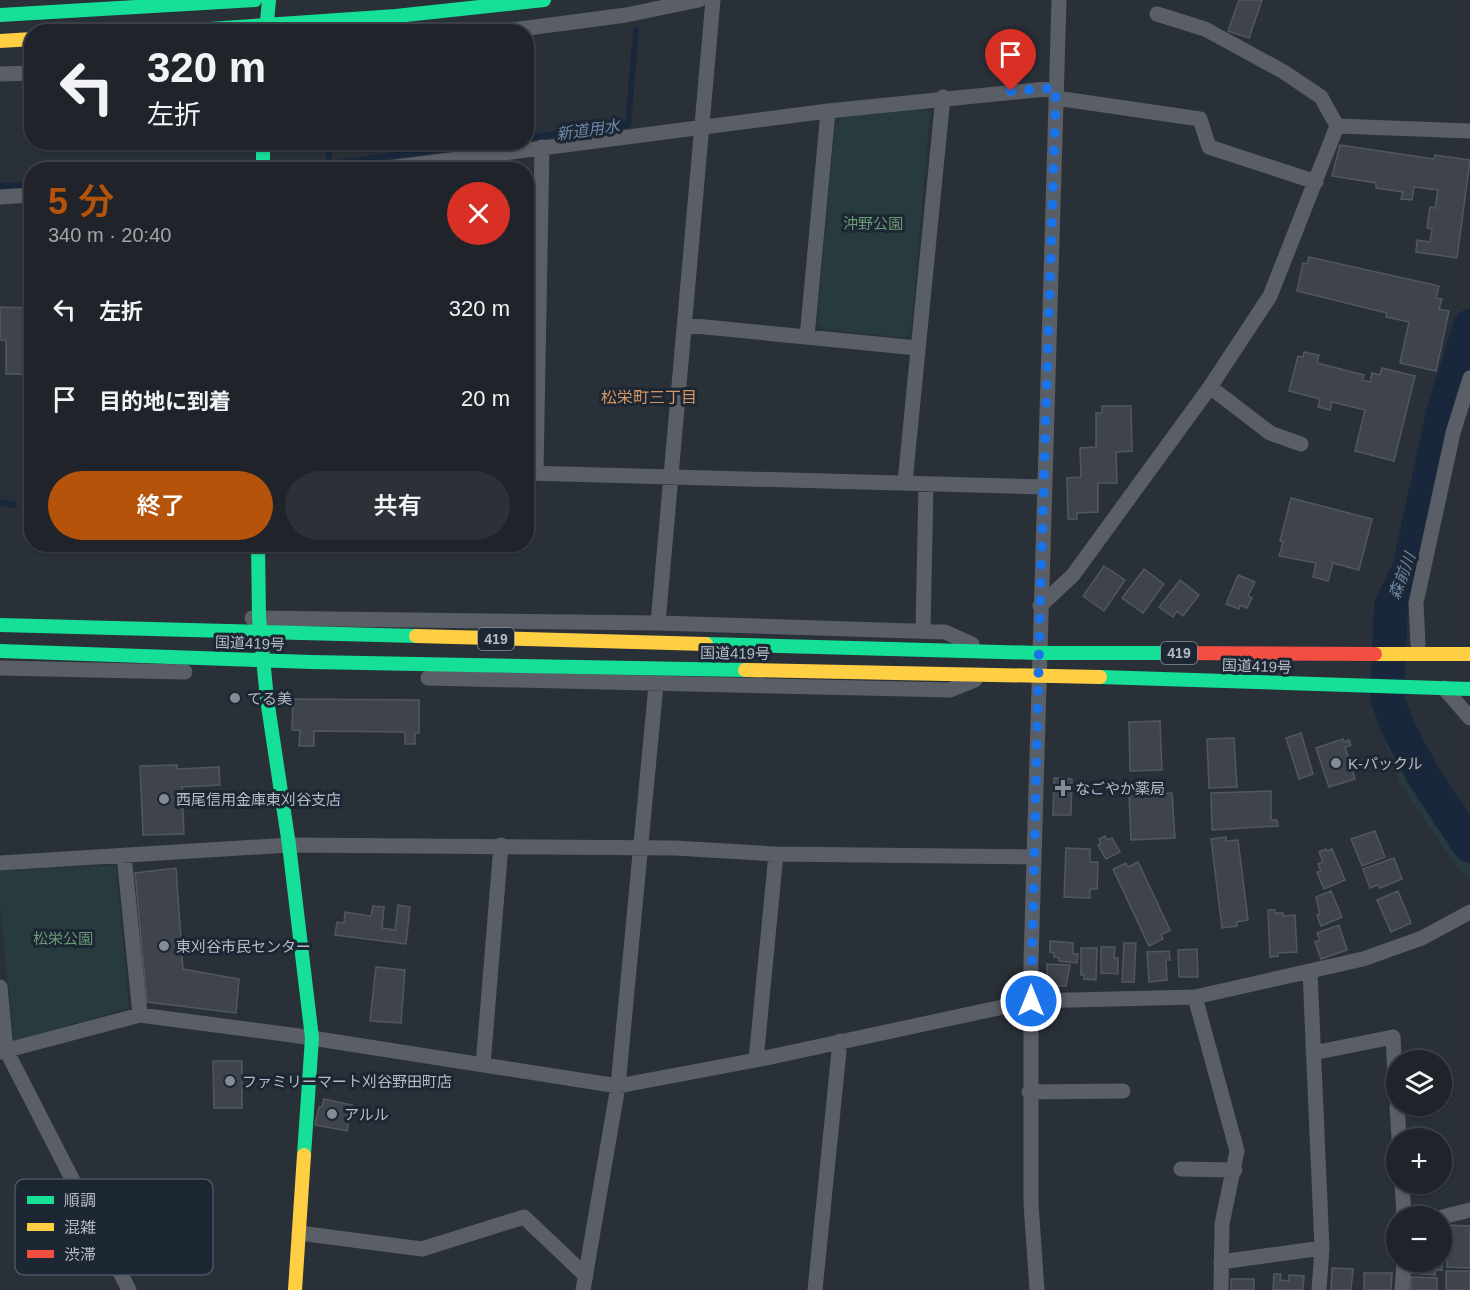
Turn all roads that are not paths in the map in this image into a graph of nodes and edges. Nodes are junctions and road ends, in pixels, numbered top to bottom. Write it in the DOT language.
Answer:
graph roads {
  1 [pos="255,0"];
  2 [pos="269,0"];
  3 [pos="544,0"];
  4 [pos="699,0"];
  5 [pos="713,0"];
  6 [pos="1059,0"];
  7 [pos="1157,14"];
  8 [pos="0,15"];
  9 [pos="267,24"];
  10 [pos="278,24"];
  11 [pos="534,27"];
  12 [pos="24,40"];
  13 [pos="0,41"];
  14 [pos="24,74"];
  15 [pos="0,75"];
  16 [pos="1056,93"];
  17 [pos="943,97"];
  18 [pos="828,111"];
  19 [pos="1337,126"];
  20 [pos="700,129"];
  21 [pos="1470,131"];
  22 [pos="543,147"];
  23 [pos="534,148"];
  24 [pos="523,150"];
  25 [pos="442,162"];
  26 [pos="1316,182"];
  27 [pos="24,196"];
  28 [pos="0,197"];
  29 [pos="685,326"];
  30 [pos="807,337"];
  31 [pos="917,348"];
  32 [pos="1470,378"];
  33 [pos="1210,387"];
  34 [pos="534,392"];
  35 [pos="1301,444"];
  36 [pos="534,473"];
  37 [pos="671,478"];
  38 [pos="905,482"];
  39 [pos="926,484"];
  40 [pos="1045,487"];
  41 [pos="258,552"];
  42 [pos="1040,606"];
  43 [pos="0,612"];
  44 [pos="658,623"];
  45 [pos="0,625"];
  46 [pos="260,625"];
  47 [pos="923,631"];
  48 [pos="1418,644"];
  49 [pos="0,651"];
  50 [pos="992,652"];
  51 [pos="1040,653"];
  52 [pos="1470,654"];
  53 [pos="263,667"];
  54 [pos="0,668"];
  55 [pos="989,674"];
  56 [pos="1039,675"];
  57 [pos="656,685"];
  58 [pos="1444,688"];
  59 [pos="1470,689"];
  60 [pos="1470,718"];
  61 [pos="289,845"];
  62 [pos="501,845"];
  63 [pos="640,848"];
  64 [pos="776,854"];
  65 [pos="124,855"];
  66 [pos="1034,857"];
  67 [pos="0,862"];
  68 [pos="1470,912"];
  69 [pos="1310,972"];
  70 [pos="0,987"];
  71 [pos="1194,997"];
  72 [pos="1031,1001"];
  73 [pos="140,1015"];
  74 [pos="312,1038"];
  75 [pos="840,1041"];
  76 [pos="1394,1050"];
  77 [pos="3,1051"];
  78 [pos="1313,1053"];
  79 [pos="756,1060"];
  80 [pos="483,1065"];
  81 [pos="618,1086"];
  82 [pos="1123,1091"];
  83 [pos="1029,1092"];
  84 [pos="1181,1169"];
  85 [pos="1235,1170"];
  86 [pos="70,1179"];
  87 [pos="1470,1210"];
  88 [pos="1452,1214"];
  89 [pos="299,1233"];
  90 [pos="1322,1248"];
  91 [pos="1221,1262"];
  92 [pos="1403,1272"];
  93 [pos="121,1275"];
  94 [pos="584,1283"];
  95 [pos="129,1290"];
  96 [pos="296,1290"];
  97 [pos="814,1290"];
  98 [pos="1037,1290"];
  99 [pos="1221,1290"];
  100 [pos="1319,1290"];
  101 [pos="1402,1290"];
  1 -- 8 [label="main road"];
  2 -- 9 [label="main road"];
  3 -- 10 [label="main road"];
  4 -- 11 [label="street"];
  5 -- 20 [label="street"];
  6 -- 16 [label="street"];
  7 -- 19 [label="street"];
  12 -- 13 [label="main road"];
  14 -- 15 [label="street"];
  16 -- 17 [label="street"];
  16 -- 26 [label="street"];
  16 -- 40 [label="street"];
  17 -- 18 [label="street"];
  17 -- 31 [label="street"];
  18 -- 20 [label="street"];
  18 -- 30 [label="street"];
  19 -- 21 [label="street"];
  19 -- 26 [label="street"];
  20 -- 22 [label="street"];
  20 -- 29 [label="street"];
  22 -- 23 [label="street"];
  22 -- 34 [label="street"];
  24 -- 25 [label="street"];
  26 -- 33 [label="street"];
  27 -- 28 [label="street"];
  29 -- 30 [label="street"];
  29 -- 37 [label="street"];
  30 -- 31 [label="street"];
  31 -- 38 [label="street"];
  32 -- 48 [label="street"];
  33 -- 35 [label="street"];
  33 -- 42 [label="street"];
  36 -- 37 [label="street"];
  37 -- 38 [label="street"];
  37 -- 44 [label="street"];
  38 -- 39 [label="street"];
  39 -- 40 [label="street"];
  39 -- 47 [label="street"];
  40 -- 42 [label="street"];
  41 -- 46 [label="main road"];
  42 -- 51 [label="street"];
  43 -- 46 [label="street"];
  44 -- 46 [label="street"];
  44 -- 47 [label="street"];
  45 -- 46 [label="main road, 国道419号 / 419"];
  46 -- 50 [label="main road, 国道419号 / 419"];
  46 -- 53 [label="main road"];
  47 -- 50 [label="street"];
  49 -- 53 [label="main road, 国道419号 / 419"];
  50 -- 51 [label="main road, 国道419号 / 419"];
  51 -- 52 [label="main road, 国道419号 / 419"];
  51 -- 56 [label="street"];
  53 -- 54 [label="street"];
  53 -- 55 [label="main road, 国道419号 / 419"];
  53 -- 57 [label="street"];
  53 -- 61 [label="main road"];
  55 -- 56 [label="main road, 国道419号 / 419"];
  55 -- 57 [label="street"];
  56 -- 58 [label="main road, 国道419号 / 419"];
  56 -- 66 [label="street"];
  57 -- 63 [label="street"];
  58 -- 59 [label="main road, 国道419号 / 419"];
  58 -- 60 [label="street"];
  61 -- 62 [label="street"];
  61 -- 65 [label="street"];
  61 -- 74 [label="main road"];
  62 -- 63 [label="street"];
  62 -- 80 [label="street"];
  63 -- 64 [label="street"];
  63 -- 81 [label="street"];
  64 -- 66 [label="street"];
  64 -- 79 [label="street"];
  65 -- 67 [label="street"];
  65 -- 73 [label="street"];
  66 -- 72 [label="street"];
  68 -- 69 [label="street"];
  69 -- 71 [label="street"];
  69 -- 78 [label="street"];
  70 -- 77 [label="street"];
  71 -- 72 [label="street"];
  71 -- 85 [label="street"];
  72 -- 75 [label="street"];
  72 -- 83 [label="street"];
  73 -- 74 [label="street"];
  73 -- 77 [label="street"];
  74 -- 80 [label="street"];
  74 -- 89 [label="main road"];
  75 -- 79 [label="street"];
  75 -- 97 [label="street"];
  76 -- 78 [label="street"];
  77 -- 86 [label="street"];
  78 -- 90 [label="street"];
  79 -- 81 [label="street"];
  80 -- 81 [label="street"];
  81 -- 94 [label="street"];
  82 -- 83 [label="street"];
  83 -- 98 [label="street"];
  84 -- 85 [label="street"];
  85 -- 91 [label="street"];
  87 -- 88 [label="street"];
  89 -- 94 [label="street"];
  89 -- 96 [label="main road"];
  90 -- 91 [label="street"];
  90 -- 100 [label="street"];
  91 -- 99 [label="street"];
  92 -- 101 [label="street"];
  93 -- 95 [label="street"];
}
